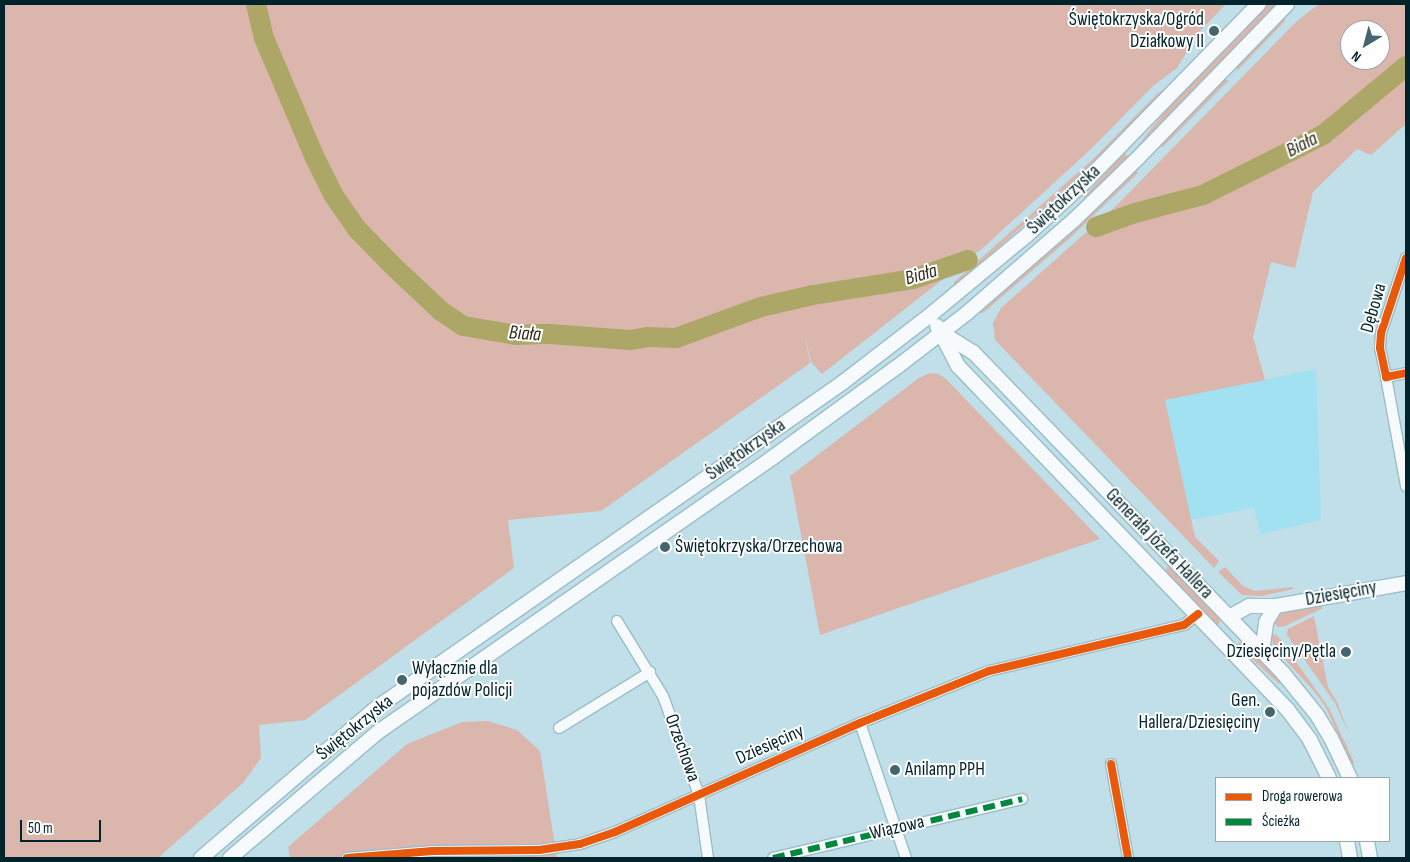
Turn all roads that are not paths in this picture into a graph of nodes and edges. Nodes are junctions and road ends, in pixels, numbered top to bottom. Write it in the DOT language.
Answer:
graph roads {
  1 [pos="1259,4"];
  2 [pos="1287,4"];
  3 [pos="1124,143"];
  4 [pos="1138,158"];
  5 [pos="1406,258"];
  6 [pos="929,316"];
  7 [pos="942,332"];
  8 [pos="1406,373"];
  9 [pos="1386,377"];
  10 [pos="1084,468"];
  11 [pos="1405,472"];
  12 [pos="1071,482"];
  13 [pos="1406,486"];
  14 [pos="1406,583"];
  15 [pos="1276,606"];
  16 [pos="1198,614"];
  17 [pos="1229,616"];
  18 [pos="617,621"];
  19 [pos="1262,652"];
  20 [pos="650,672"];
  21 [pos="860,723"];
  22 [pos="559,728"];
  23 [pos="1111,764"];
  24 [pos="1328,777"];
  25 [pos="1350,777"];
  26 [pos="699,795"];
  27 [pos="1022,799"];
  28 [pos="895,828"];
  29 [pos="1347,842"];
  30 [pos="1367,842"];
  31 [pos="201,858"];
  32 [pos="230,858"];
  33 [pos="347,858"];
  34 [pos="708,858"];
  35 [pos="772,858"];
  36 [pos="906,858"];
  37 [pos="1128,858"];
  38 [pos="1350,858"];
  39 [pos="1370,858"];
  1 -- 3 [label="main road, Świętokrzyska"];
  2 -- 4 [label="main road, Świętokrzyska"];
  3 -- 4 [label="main road"];
  3 -- 6 [label="main road, Świętokrzyska"];
  4 -- 7 [label="main road, Świętokrzyska"];
  5 -- 9 [label="street, Dębowa"];
  6 -- 7 [label="main road, Generała Józefa Hallera"];
  6 -- 31 [label="main road, Świętokrzyska"];
  7 -- 10 [label="main road, Generała Józefa Hallera"];
  7 -- 12 [label="main road, Generała Józefa Hallera"];
  7 -- 32 [label="main road, Świętokrzyska"];
  8 -- 9 [label="street"];
  9 -- 11 [label="street, Dębowa"];
  10 -- 12 [label="main road"];
  10 -- 17 [label="main road, Generała Józefa Hallera"];
  11 -- 13 [label="street, Dębowa"];
  12 -- 16 [label="main road, Generała Józefa Hallera"];
  14 -- 15 [label="main road, Dziesięciny"];
  15 -- 17 [label="main road, Dziesięciny"];
  15 -- 19 [label="main road"];
  16 -- 21 [label="street, Dziesięciny"];
  16 -- 24 [label="main road, Generała Józefa Hallera"];
  17 -- 19 [label="main road, Generała Józefa Hallera"];
  18 -- 20 [label="street, Orzechowa"];
  19 -- 25 [label="main road, Generała Józefa Hallera"];
  20 -- 22 [label="street"];
  20 -- 26 [label="street, Orzechowa"];
  21 -- 26 [label="street, Dziesięciny"];
  21 -- 28 [label="street"];
  23 -- 37 [label="street"];
  26 -- 33 [label="street, Dziesięciny"];
  26 -- 34 [label="street, Orzechowa"];
  27 -- 28 [label="street, Wiązowa"];
  28 -- 35 [label="street, Wiązowa"];
  28 -- 36 [label="street"];
  29 -- 38 [label="main road"];
  30 -- 39 [label="main road"];
}
